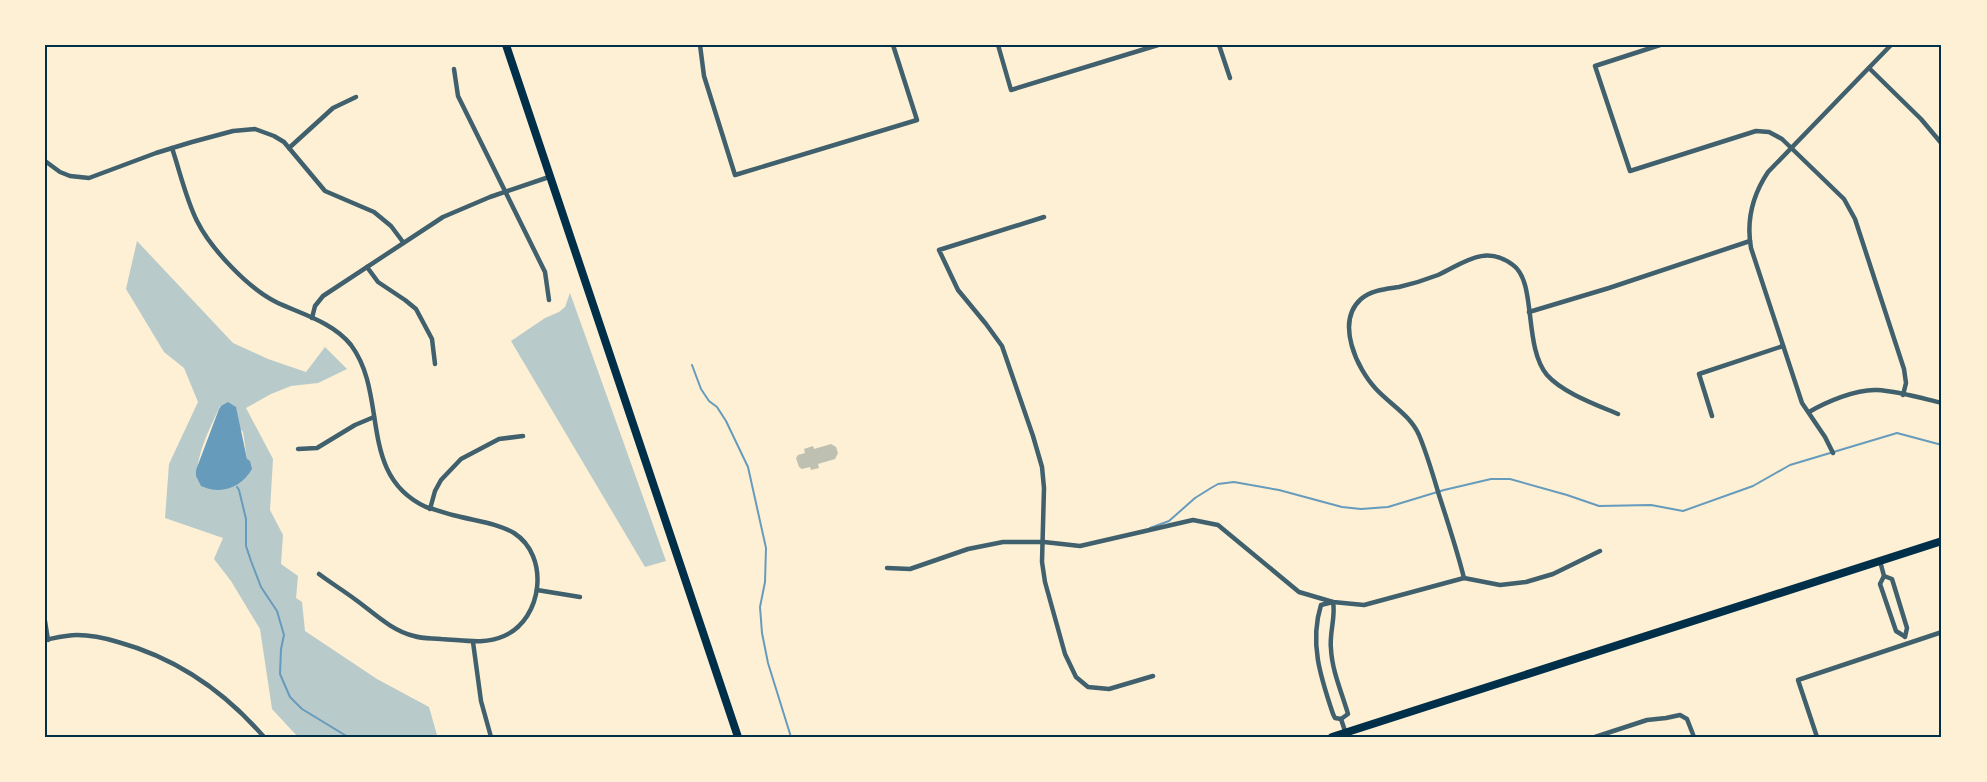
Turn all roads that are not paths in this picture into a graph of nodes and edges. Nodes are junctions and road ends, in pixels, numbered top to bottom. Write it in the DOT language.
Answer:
graph roads {
  1 [pos="506,45"];
  2 [pos="700,45"];
  3 [pos="893,45"];
  4 [pos="998,45"];
  5 [pos="1158,45"];
  6 [pos="1219,45"];
  7 [pos="1660,45"];
  8 [pos="1891,45"];
  9 [pos="1869,68"];
  10 [pos="454,69"];
  11 [pos="1230,78"];
  12 [pos="356,97"];
  13 [pos="1942,144"];
  14 [pos="172,148"];
  15 [pos="290,148"];
  16 [pos="1792,148"];
  17 [pos="45,161"];
  18 [pos="549,177"];
  19 [pos="505,191"];
  20 [pos="1044,217"];
  21 [pos="1750,241"];
  22 [pos="403,242"];
  23 [pos="366,267"];
  24 [pos="549,300"];
  25 [pos="1529,312"];
  26 [pos="312,318"];
  27 [pos="1783,346"];
  28 [pos="435,364"];
  29 [pos="1903,395"];
  30 [pos="1942,403"];
  31 [pos="1809,412"];
  32 [pos="1618,414"];
  33 [pos="1712,416"];
  34 [pos="374,417"];
  35 [pos="523,436"];
  36 [pos="298,449"];
  37 [pos="1833,453"];
  38 [pos="430,509"];
  39 [pos="1044,542"];
  40 [pos="1942,542"];
  41 [pos="1600,551"];
  42 [pos="1880,561"];
  43 [pos="887,568"];
  44 [pos="319,574"];
  45 [pos="1884,576"];
  46 [pos="1464,578"];
  47 [pos="537,590"];
  48 [pos="580,597"];
  49 [pos="1333,602"];
  50 [pos="45,621"];
  51 [pos="1942,632"];
  52 [pos="1904,636"];
  53 [pos="46,640"];
  54 [pos="473,642"];
  55 [pos="1907,643"];
  56 [pos="1153,676"];
  57 [pos="1341,719"];
  58 [pos="1347,735"];
  59 [pos="264,737"];
  60 [pos="491,737"];
  61 [pos="738,737"];
  62 [pos="1332,737"];
  63 [pos="1595,737"];
  64 [pos="1695,737"];
  65 [pos="1816,737"];
  1 -- 18 [label="main road"];
  2 -- 3 [label="street"];
  4 -- 5 [label="street"];
  6 -- 11 [label="street"];
  7 -- 16 [label="street"];
  8 -- 9 [label="street"];
  9 -- 13 [label="street"];
  9 -- 16 [label="street"];
  10 -- 19 [label="street"];
  12 -- 15 [label="street"];
  14 -- 15 [label="street"];
  14 -- 17 [label="street"];
  14 -- 26 [label="street"];
  15 -- 22 [label="street"];
  16 -- 21 [label="street"];
  16 -- 29 [label="street"];
  18 -- 19 [label="street"];
  18 -- 61 [label="main road"];
  19 -- 22 [label="street"];
  19 -- 24 [label="street"];
  20 -- 39 [label="street"];
  21 -- 25 [label="street"];
  21 -- 27 [label="street"];
  22 -- 23 [label="street"];
  23 -- 26 [label="street"];
  23 -- 28 [label="street"];
  25 -- 32 [label="street"];
  25 -- 46 [label="street"];
  26 -- 34 [label="street"];
  27 -- 31 [label="street"];
  27 -- 33 [label="street"];
  29 -- 30 [label="street"];
  29 -- 31 [label="street"];
  31 -- 37 [label="street"];
  34 -- 36 [label="street"];
  34 -- 38 [label="street"];
  35 -- 38 [label="street"];
  38 -- 47 [label="street"];
  39 -- 43 [label="street"];
  39 -- 49 [label="street"];
  39 -- 56 [label="street"];
  40 -- 42 [label="main road"];
  41 -- 46 [label="street"];
  42 -- 45 [label="street"];
  42 -- 58 [label="main road"];
  44 -- 54 [label="street"];
  45 -- 52 [label="street"];
  45 -- 52 [label="street"];
  46 -- 49 [label="street"];
  47 -- 48 [label="street"];
  47 -- 54 [label="street"];
  49 -- 57 [label="street"];
  49 -- 57 [label="street"];
  50 -- 53 [label="street"];
  51 -- 55 [label="street"];
  52 -- 55 [label="street"];
  53 -- 59 [label="street"];
  54 -- 60 [label="street"];
  55 -- 65 [label="street"];
  57 -- 58 [label="street"];
  58 -- 62 [label="main road"];
  63 -- 64 [label="street"];
}
